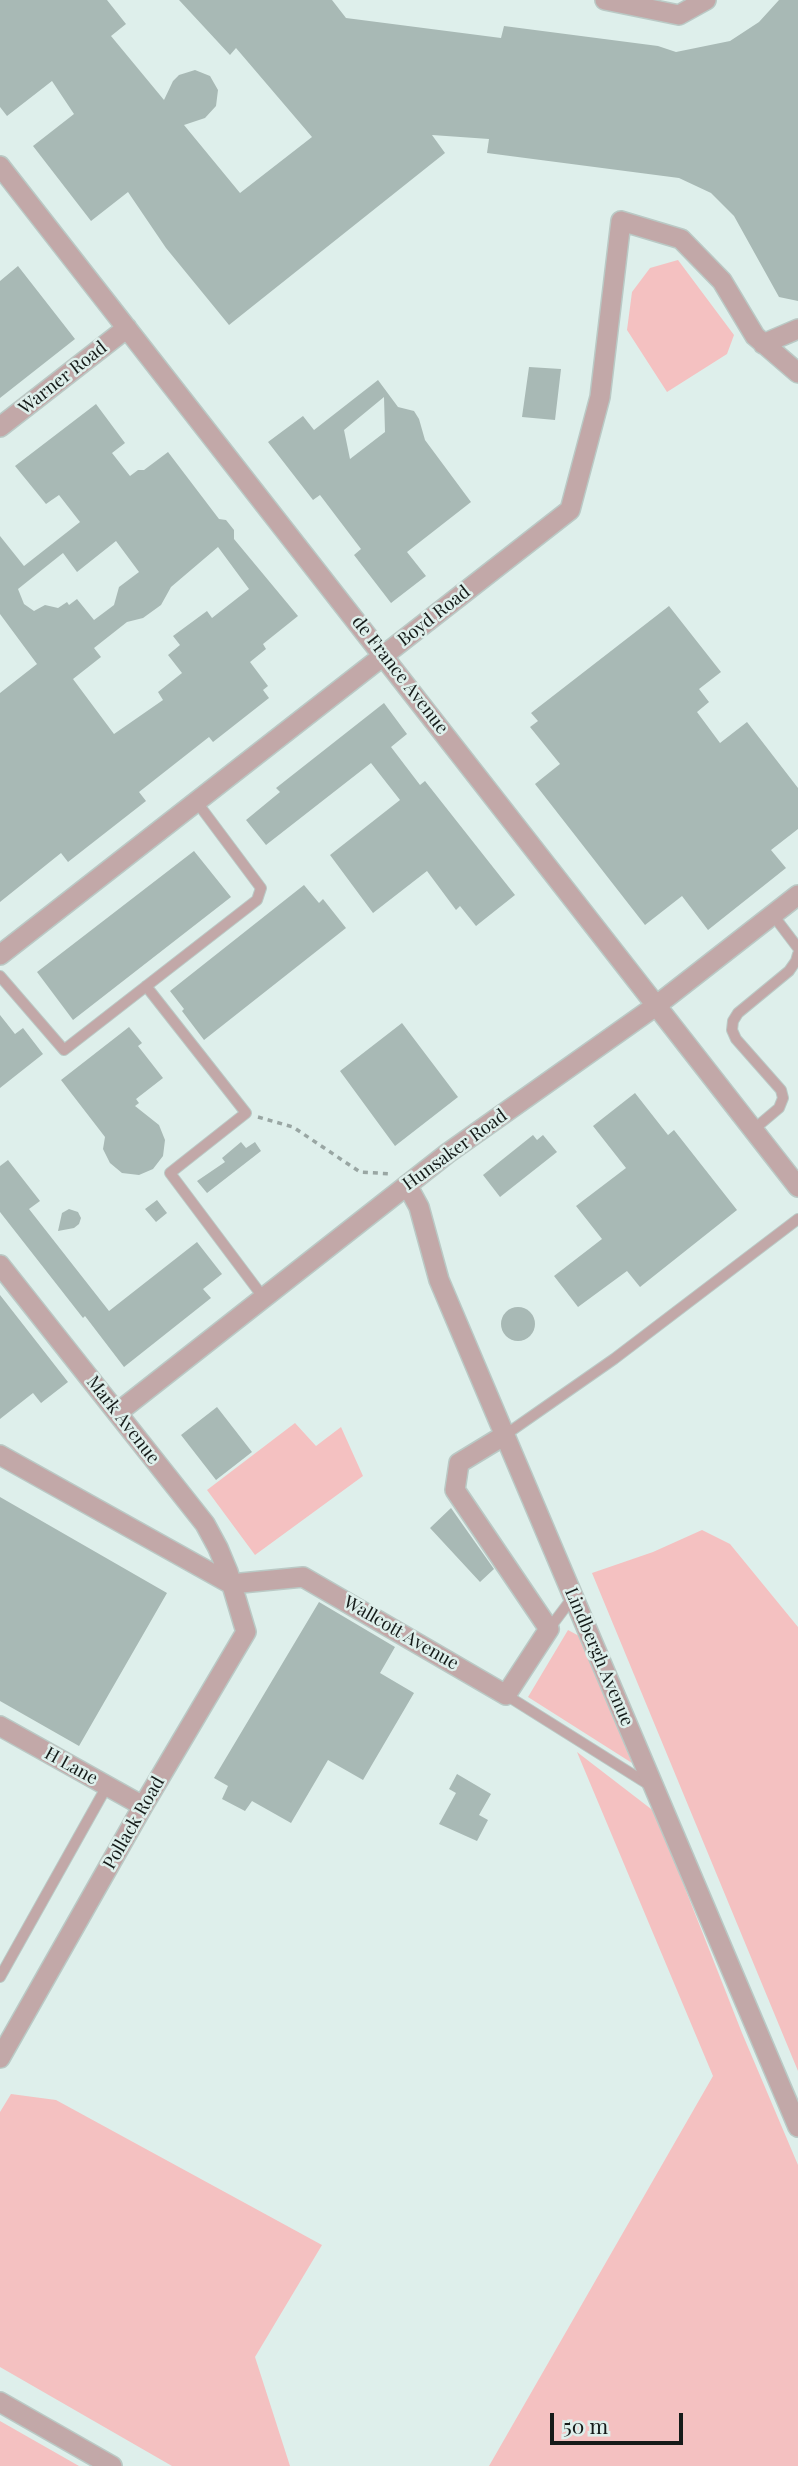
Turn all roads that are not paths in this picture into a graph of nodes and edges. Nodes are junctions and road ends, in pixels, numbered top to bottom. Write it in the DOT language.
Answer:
graph roads {
  1 [pos="605,0"];
  2 [pos="706,0"];
  3 [pos="0,166"];
  4 [pos="127,328"];
  5 [pos="798,329"];
  6 [pos="763,344"];
  7 [pos="798,373"];
  8 [pos="0,427"];
  9 [pos="384,654"];
  10 [pos="196,802"];
  11 [pos="798,895"];
  12 [pos="773,915"];
  13 [pos="798,948"];
  14 [pos="798,954"];
  15 [pos="0,955"];
  16 [pos="0,976"];
  17 [pos="146,986"];
  18 [pos="657,1005"];
  19 [pos="754,1130"];
  20 [pos="407,1185"];
  21 [pos="798,1187"];
  22 [pos="798,1219"];
  23 [pos="0,1265"];
  24 [pos="263,1297"];
  25 [pos="117,1413"];
  26 [pos="505,1435"];
  27 [pos="0,1455"];
  28 [pos="232,1584"];
  29 [pos="573,1597"];
  30 [pos="549,1629"];
  31 [pos="506,1695"];
  32 [pos="0,1726"];
  33 [pos="107,1786"];
  34 [pos="654,1788"];
  35 [pos="143,1806"];
  36 [pos="0,1977"];
  37 [pos="0,2058"];
  38 [pos="798,2127"];
  39 [pos="0,2402"];
  40 [pos="112,2466"];
  1 -- 2 [label="street"];
  3 -- 4 [label="street, de France Avenue"];
  4 -- 8 [label="street, Warner Road"];
  4 -- 9 [label="street, de France Avenue"];
  5 -- 6 [label="street"];
  6 -- 7 [label="street"];
  6 -- 9 [label="street, Boyd Road"];
  9 -- 10 [label="street, Boyd Road"];
  9 -- 18 [label="street, de France Avenue"];
  10 -- 15 [label="street, Boyd Road"];
  10 -- 17 [label="lane"];
  11 -- 12 [label="street, Hunsaker Road"];
  12 -- 13 [label="lane"];
  12 -- 18 [label="street, Hunsaker Road"];
  14 -- 19 [label="lane"];
  16 -- 17 [label="lane"];
  17 -- 24 [label="lane"];
  18 -- 19 [label="street, de France Avenue"];
  18 -- 20 [label="street, Hunsaker Road"];
  19 -- 21 [label="street, de France Avenue"];
  20 -- 24 [label="street, Hunsaker Road"];
  20 -- 26 [label="street, Lindbergh Avenue"];
  22 -- 26 [label="lane"];
  23 -- 25 [label="street, Mark Avenue"];
  24 -- 25 [label="street, Hunsaker Road"];
  25 -- 28 [label="street, Mark Avenue"];
  26 -- 29 [label="street, Lindbergh Avenue"];
  26 -- 30 [label="street"];
  27 -- 28 [label="street"];
  28 -- 31 [label="street, Wallcott Avenue"];
  28 -- 35 [label="street, Pollack Road"];
  29 -- 30 [label="lane"];
  29 -- 34 [label="street, Lindbergh Avenue"];
  30 -- 31 [label="street"];
  31 -- 34 [label="lane"];
  32 -- 33 [label="street, H Lane"];
  33 -- 35 [label="street, H Lane"];
  33 -- 36 [label="lane"];
  34 -- 38 [label="street, Lindbergh Avenue"];
  35 -- 37 [label="street, Pollack Road"];
  39 -- 40 [label="street"];
}
